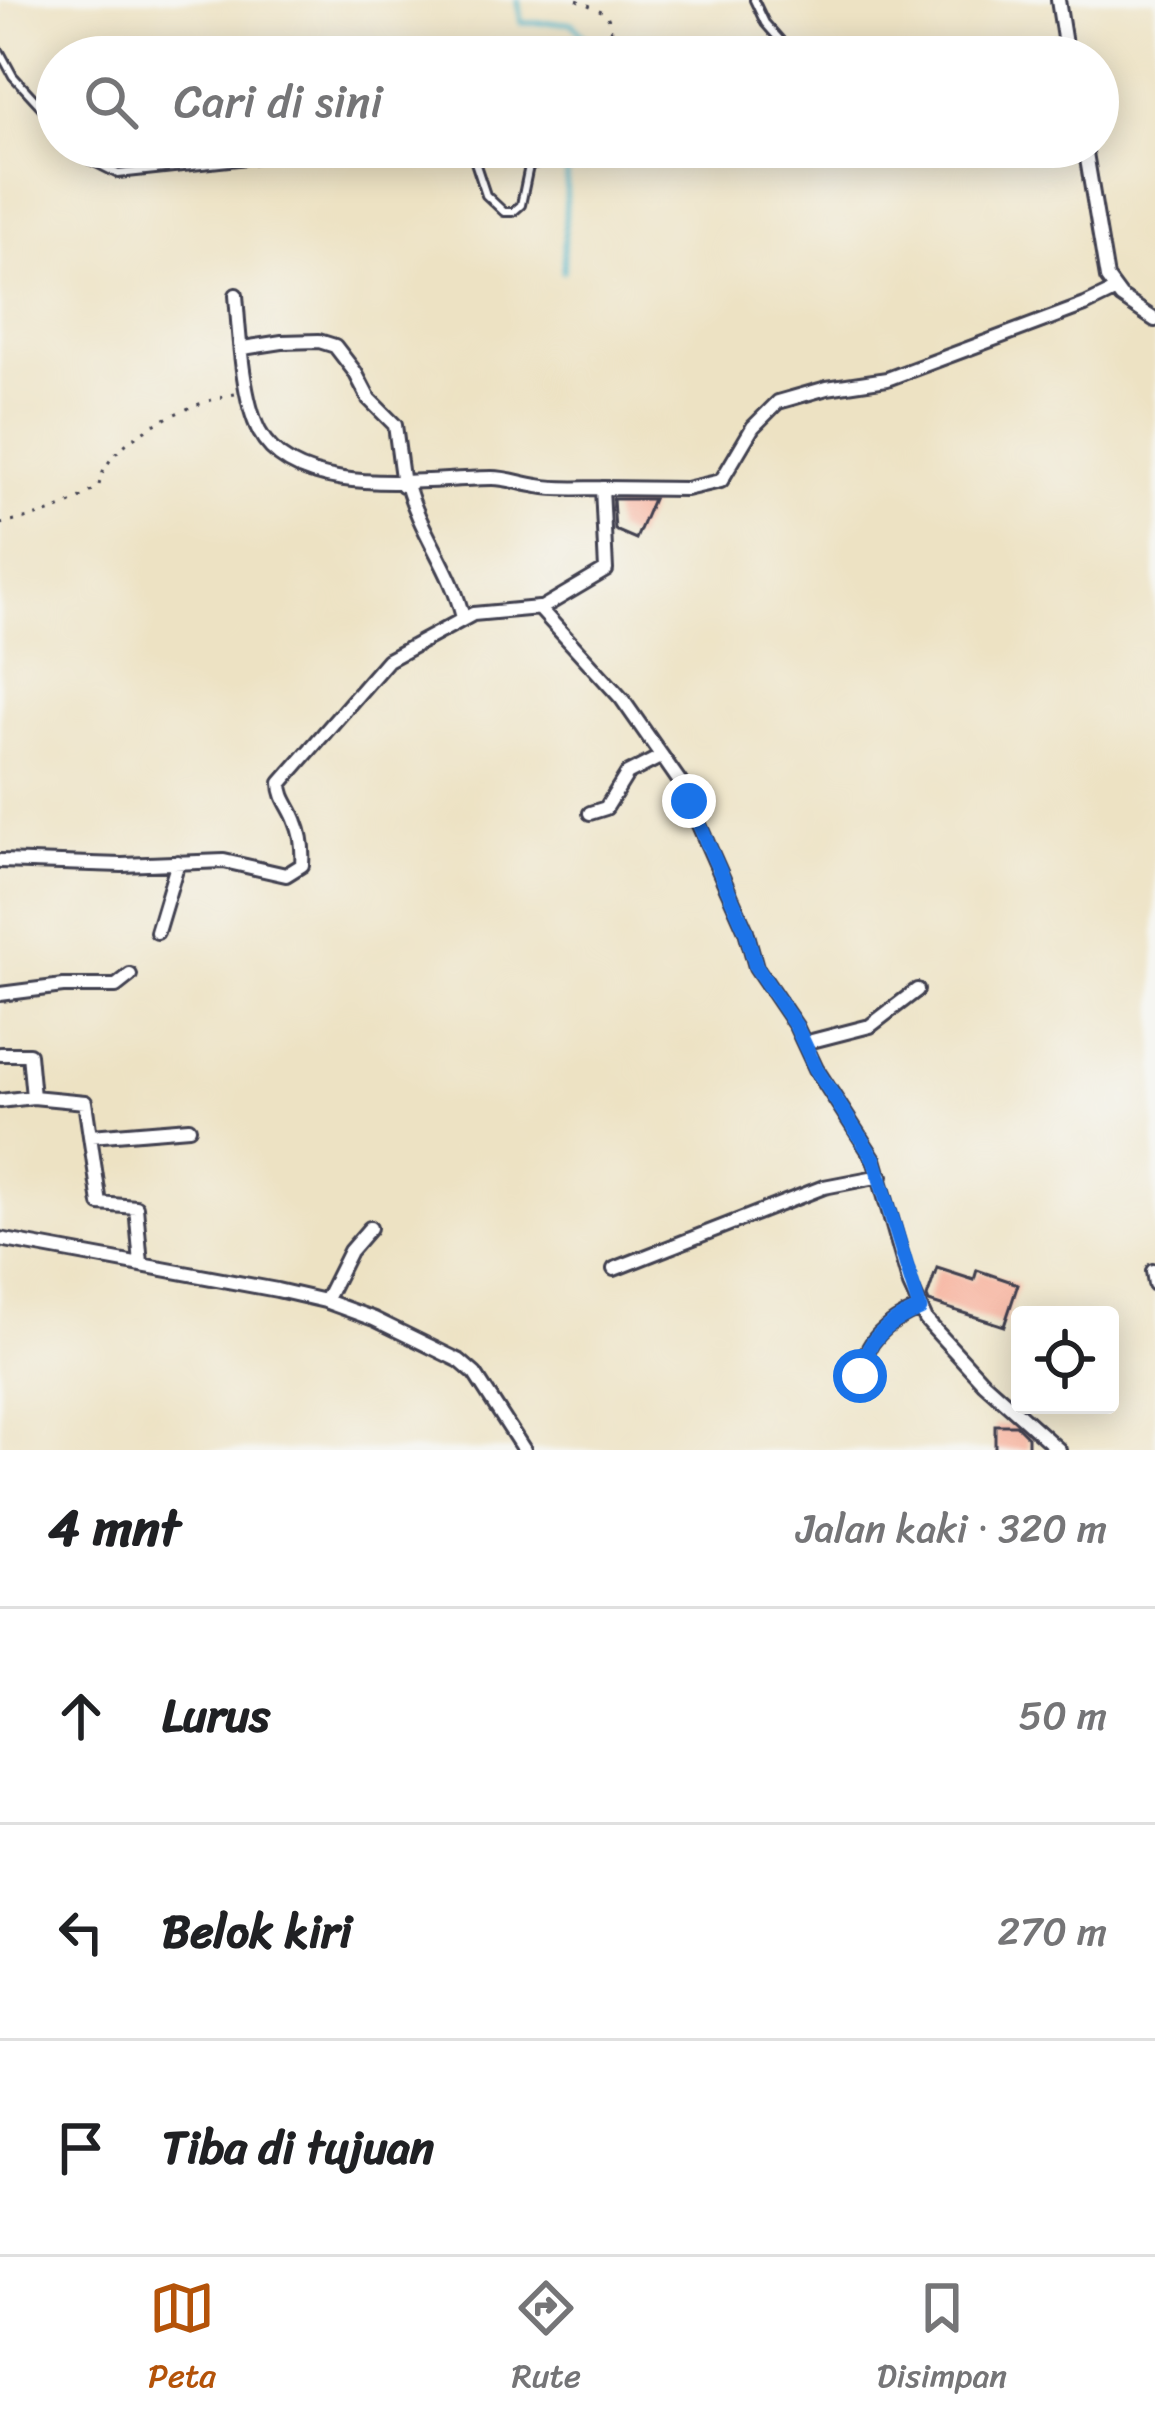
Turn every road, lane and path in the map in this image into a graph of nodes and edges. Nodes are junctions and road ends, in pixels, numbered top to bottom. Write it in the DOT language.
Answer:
graph roads {
  1 [pos="577,0"];
  2 [pos="754,0"];
  3 [pos="1058,0"];
  4 [pos="610,36"];
  5 [pos="776,36"];
  6 [pos="1064,36"];
  7 [pos="0,52"];
  8 [pos="36,101"];
  9 [pos="102,168"];
  10 [pos="173,168"];
  11 [pos="477,168"];
  12 [pos="529,168"];
  13 [pos="1089,168"];
  14 [pos="1114,291"];
  15 [pos="236,295"];
  16 [pos="1155,320"];
  17 [pos="243,348"];
  18 [pos="248,392"];
  19 [pos="405,485"];
  20 [pos="602,488"];
  21 [pos="0,524"];
  22 [pos="540,609"];
  23 [pos="463,618"];
  24 [pos="662,756"];
  25 [pos="590,813"];
  26 [pos="0,861"];
  27 [pos="178,862"];
  28 [pos="157,932"];
  29 [pos="130,974"];
  30 [pos="917,990"];
  31 [pos="0,994"];
  32 [pos="804,1043"];
  33 [pos="0,1054"];
  34 [pos="33,1097"];
  35 [pos="0,1101"];
  36 [pos="189,1128"];
  37 [pos="91,1136"];
  38 [pos="881,1176"];
  39 [pos="370,1228"];
  40 [pos="0,1239"];
  41 [pos="141,1264"];
  42 [pos="614,1269"];
  43 [pos="325,1300"];
  44 [pos="920,1309"];
  45 [pos="860,1376"];
  46 [pos="524,1450"];
  47 [pos="1059,1450"];
  1 -- 4 [label="path"];
  2 -- 5 [label="lane"];
  3 -- 6 [label="street"];
  7 -- 8 [label="lane"];
  9 -- 10 [label="lane"];
  11 -- 12 [label="lane"];
  13 -- 14 [label="street"];
  14 -- 16 [label="street"];
  14 -- 20 [label="street"];
  15 -- 17 [label="street"];
  17 -- 18 [label="street"];
  17 -- 19 [label="street"];
  18 -- 19 [label="street"];
  18 -- 21 [label="path"];
  19 -- 20 [label="street"];
  19 -- 23 [label="street"];
  20 -- 22 [label="street"];
  22 -- 23 [label="street"];
  22 -- 24 [label="street"];
  23 -- 27 [label="street"];
  24 -- 25 [label="street"];
  24 -- 32 [label="street"];
  26 -- 27 [label="street"];
  27 -- 28 [label="street"];
  29 -- 31 [label="street"];
  30 -- 32 [label="street"];
  32 -- 38 [label="street"];
  33 -- 34 [label="street"];
  34 -- 35 [label="street"];
  34 -- 37 [label="street"];
  36 -- 37 [label="street"];
  37 -- 41 [label="street"];
  38 -- 42 [label="street"];
  38 -- 44 [label="street"];
  39 -- 43 [label="street"];
  40 -- 41 [label="street"];
  41 -- 43 [label="street"];
  43 -- 46 [label="street"];
  44 -- 45 [label="street"];
  44 -- 47 [label="street"];
}
